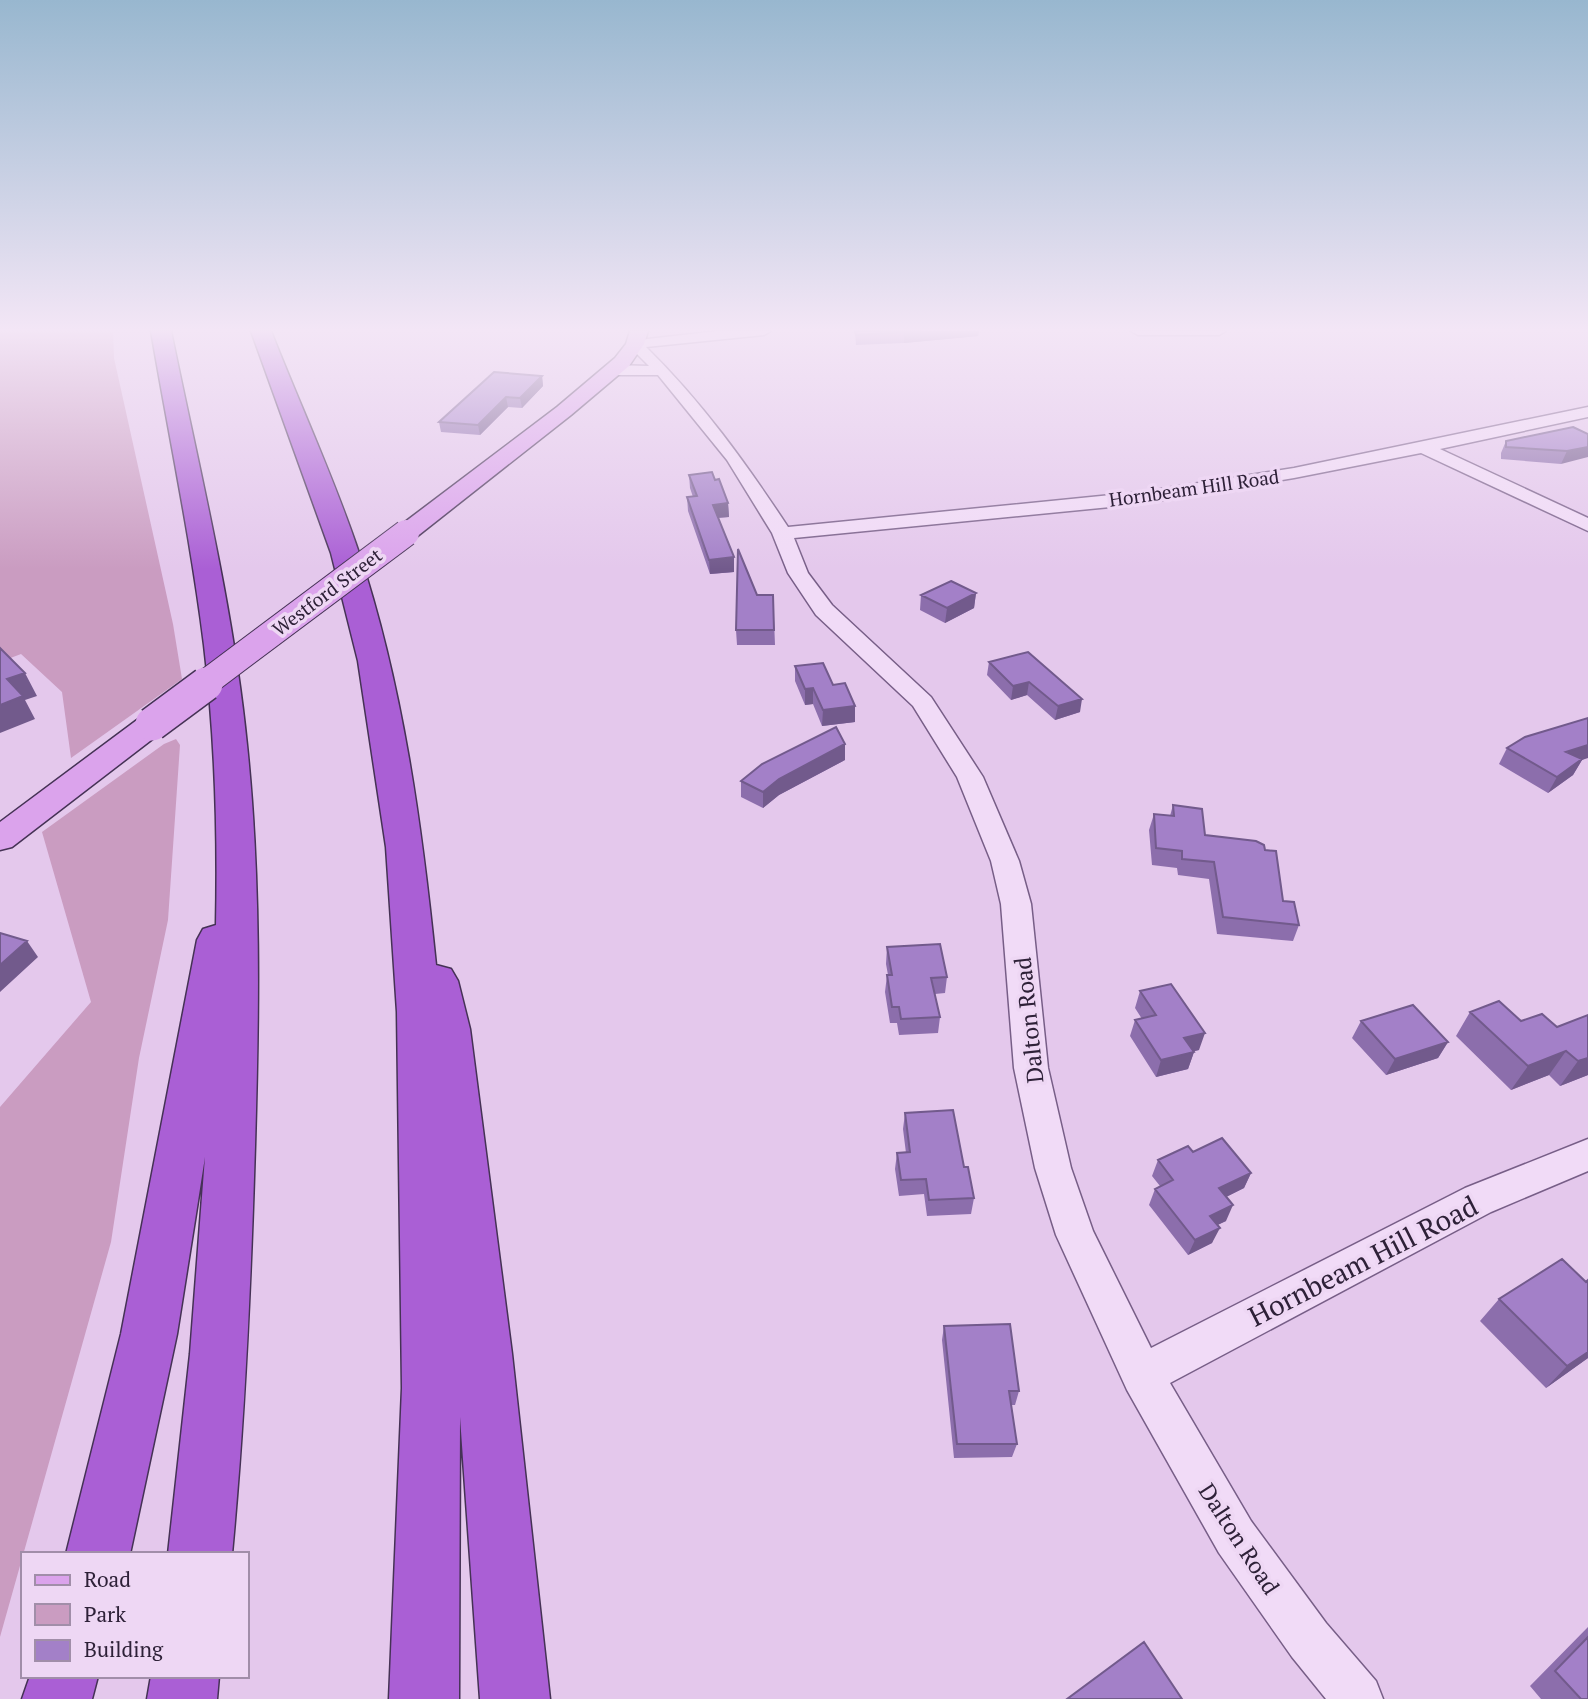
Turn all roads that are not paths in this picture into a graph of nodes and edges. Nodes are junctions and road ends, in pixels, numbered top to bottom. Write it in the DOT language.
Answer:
graph roads {
  1 [pos="176,410"];
  2 [pos="291,410"];
  3 [pos="561,410"];
  4 [pos="697,410"];
  5 [pos="1588,412"];
  6 [pos="1423,447"];
  7 [pos="1588,525"];
  8 [pos="782,533"];
  9 [pos="236,838"];
  10 [pos="0,839"];
  11 [pos="405,847"];
  12 [pos="1588,1155"];
  13 [pos="1142,1375"];
  14 [pos="98,1552"];
  15 [pos="200,1552"];
  16 [pos="63,1678"];
  17 [pos="185,1678"];
  18 [pos="57,1699"];
  19 [pos="183,1699"];
  20 [pos="424,1699"];
  21 [pos="515,1699"];
  22 [pos="1358,1699"];
  1 -- 9 [label="highway"];
  2 -- 11 [label="highway"];
  3 -- 10 [label="main road, Westford Street, bridge"];
  4 -- 8 [label="street, Dalton Road"];
  5 -- 6 [label="street, Hornbeam Hill Road"];
  6 -- 7 [label="street"];
  6 -- 8 [label="street, Hornbeam Hill Road"];
  8 -- 13 [label="street, Dalton Road"];
  9 -- 14 [label="highway"];
  9 -- 15 [label="highway"];
  11 -- 20 [label="highway"];
  11 -- 21 [label="highway"];
  12 -- 13 [label="street, Hornbeam Hill Road"];
  13 -- 22 [label="street, Dalton Road"];
  16 -- 18 [label="highway"];
  17 -- 19 [label="highway"];
}
